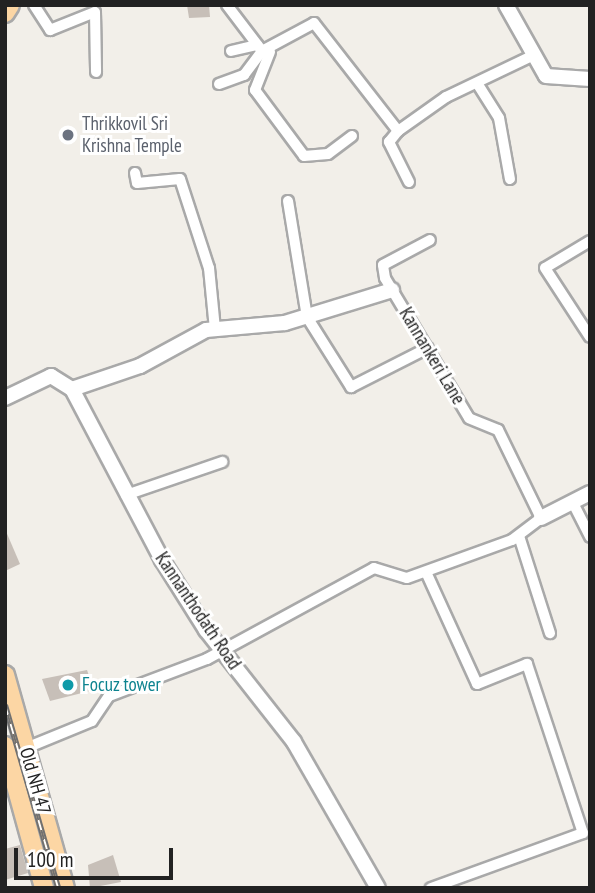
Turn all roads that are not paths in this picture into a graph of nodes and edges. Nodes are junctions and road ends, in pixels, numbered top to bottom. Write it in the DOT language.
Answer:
graph roads {
  1 [pos="10,5"];
  2 [pos="34,5"];
  3 [pos="227,5"];
  4 [pos="506,5"];
  5 [pos="5,13"];
  6 [pos="263,49"];
  7 [pos="231,51"];
  8 [pos="534,55"];
  9 [pos="96,72"];
  10 [pos="590,79"];
  11 [pos="477,83"];
  12 [pos="219,84"];
  13 [pos="398,131"];
  14 [pos="352,136"];
  15 [pos="135,173"];
  16 [pos="510,179"];
  17 [pos="409,182"];
  18 [pos="288,201"];
  19 [pos="430,240"];
  20 [pos="590,241"];
  21 [pos="392,290"];
  22 [pos="307,317"];
  23 [pos="215,329"];
  24 [pos="590,337"];
  25 [pos="428,348"];
  26 [pos="72,389"];
  27 [pos="5,398"];
  28 [pos="222,462"];
  29 [pos="590,493"];
  30 [pos="126,495"];
  31 [pos="573,503"];
  32 [pos="541,518"];
  33 [pos="519,536"];
  34 [pos="590,537"];
  35 [pos="426,572"];
  36 [pos="551,633"];
  37 [pos="221,650"];
  38 [pos="5,675"];
  39 [pos="5,746"];
  40 [pos="26,748"];
  41 [pos="44,888"];
  42 [pos="65,888"];
  43 [pos="378,888"];
  44 [pos="431,888"];
  1 -- 5 [label="main road"];
  2 -- 9 [label="street"];
  3 -- 6 [label="street"];
  4 -- 8 [label="street"];
  6 -- 7 [label="street"];
  6 -- 12 [label="street"];
  6 -- 13 [label="street"];
  6 -- 14 [label="street"];
  8 -- 10 [label="street"];
  8 -- 11 [label="street"];
  11 -- 13 [label="street"];
  11 -- 16 [label="street"];
  13 -- 17 [label="street"];
  15 -- 23 [label="street"];
  18 -- 22 [label="street"];
  19 -- 21 [label="street"];
  20 -- 24 [label="street"];
  21 -- 22 [label="street"];
  21 -- 25 [label="street, Kannankeri Lane"];
  22 -- 23 [label="street"];
  22 -- 25 [label="street"];
  23 -- 26 [label="street"];
  25 -- 32 [label="street, Kannankeri Lane"];
  26 -- 27 [label="street"];
  26 -- 30 [label="street, Kannanthodath Road"];
  28 -- 30 [label="street"];
  29 -- 31 [label="street"];
  30 -- 37 [label="street, Kannanthodath Road"];
  31 -- 32 [label="street"];
  31 -- 34 [label="street"];
  32 -- 33 [label="street"];
  33 -- 35 [label="street"];
  33 -- 36 [label="street"];
  35 -- 37 [label="street"];
  35 -- 44 [label="street"];
  37 -- 40 [label="street"];
  37 -- 43 [label="street, Kannanthodath Road"];
  38 -- 40 [label="main road, Old NH 47"];
  39 -- 41 [label="main road, Old NH 47"];
  40 -- 42 [label="main road, Old NH 47"];
}
